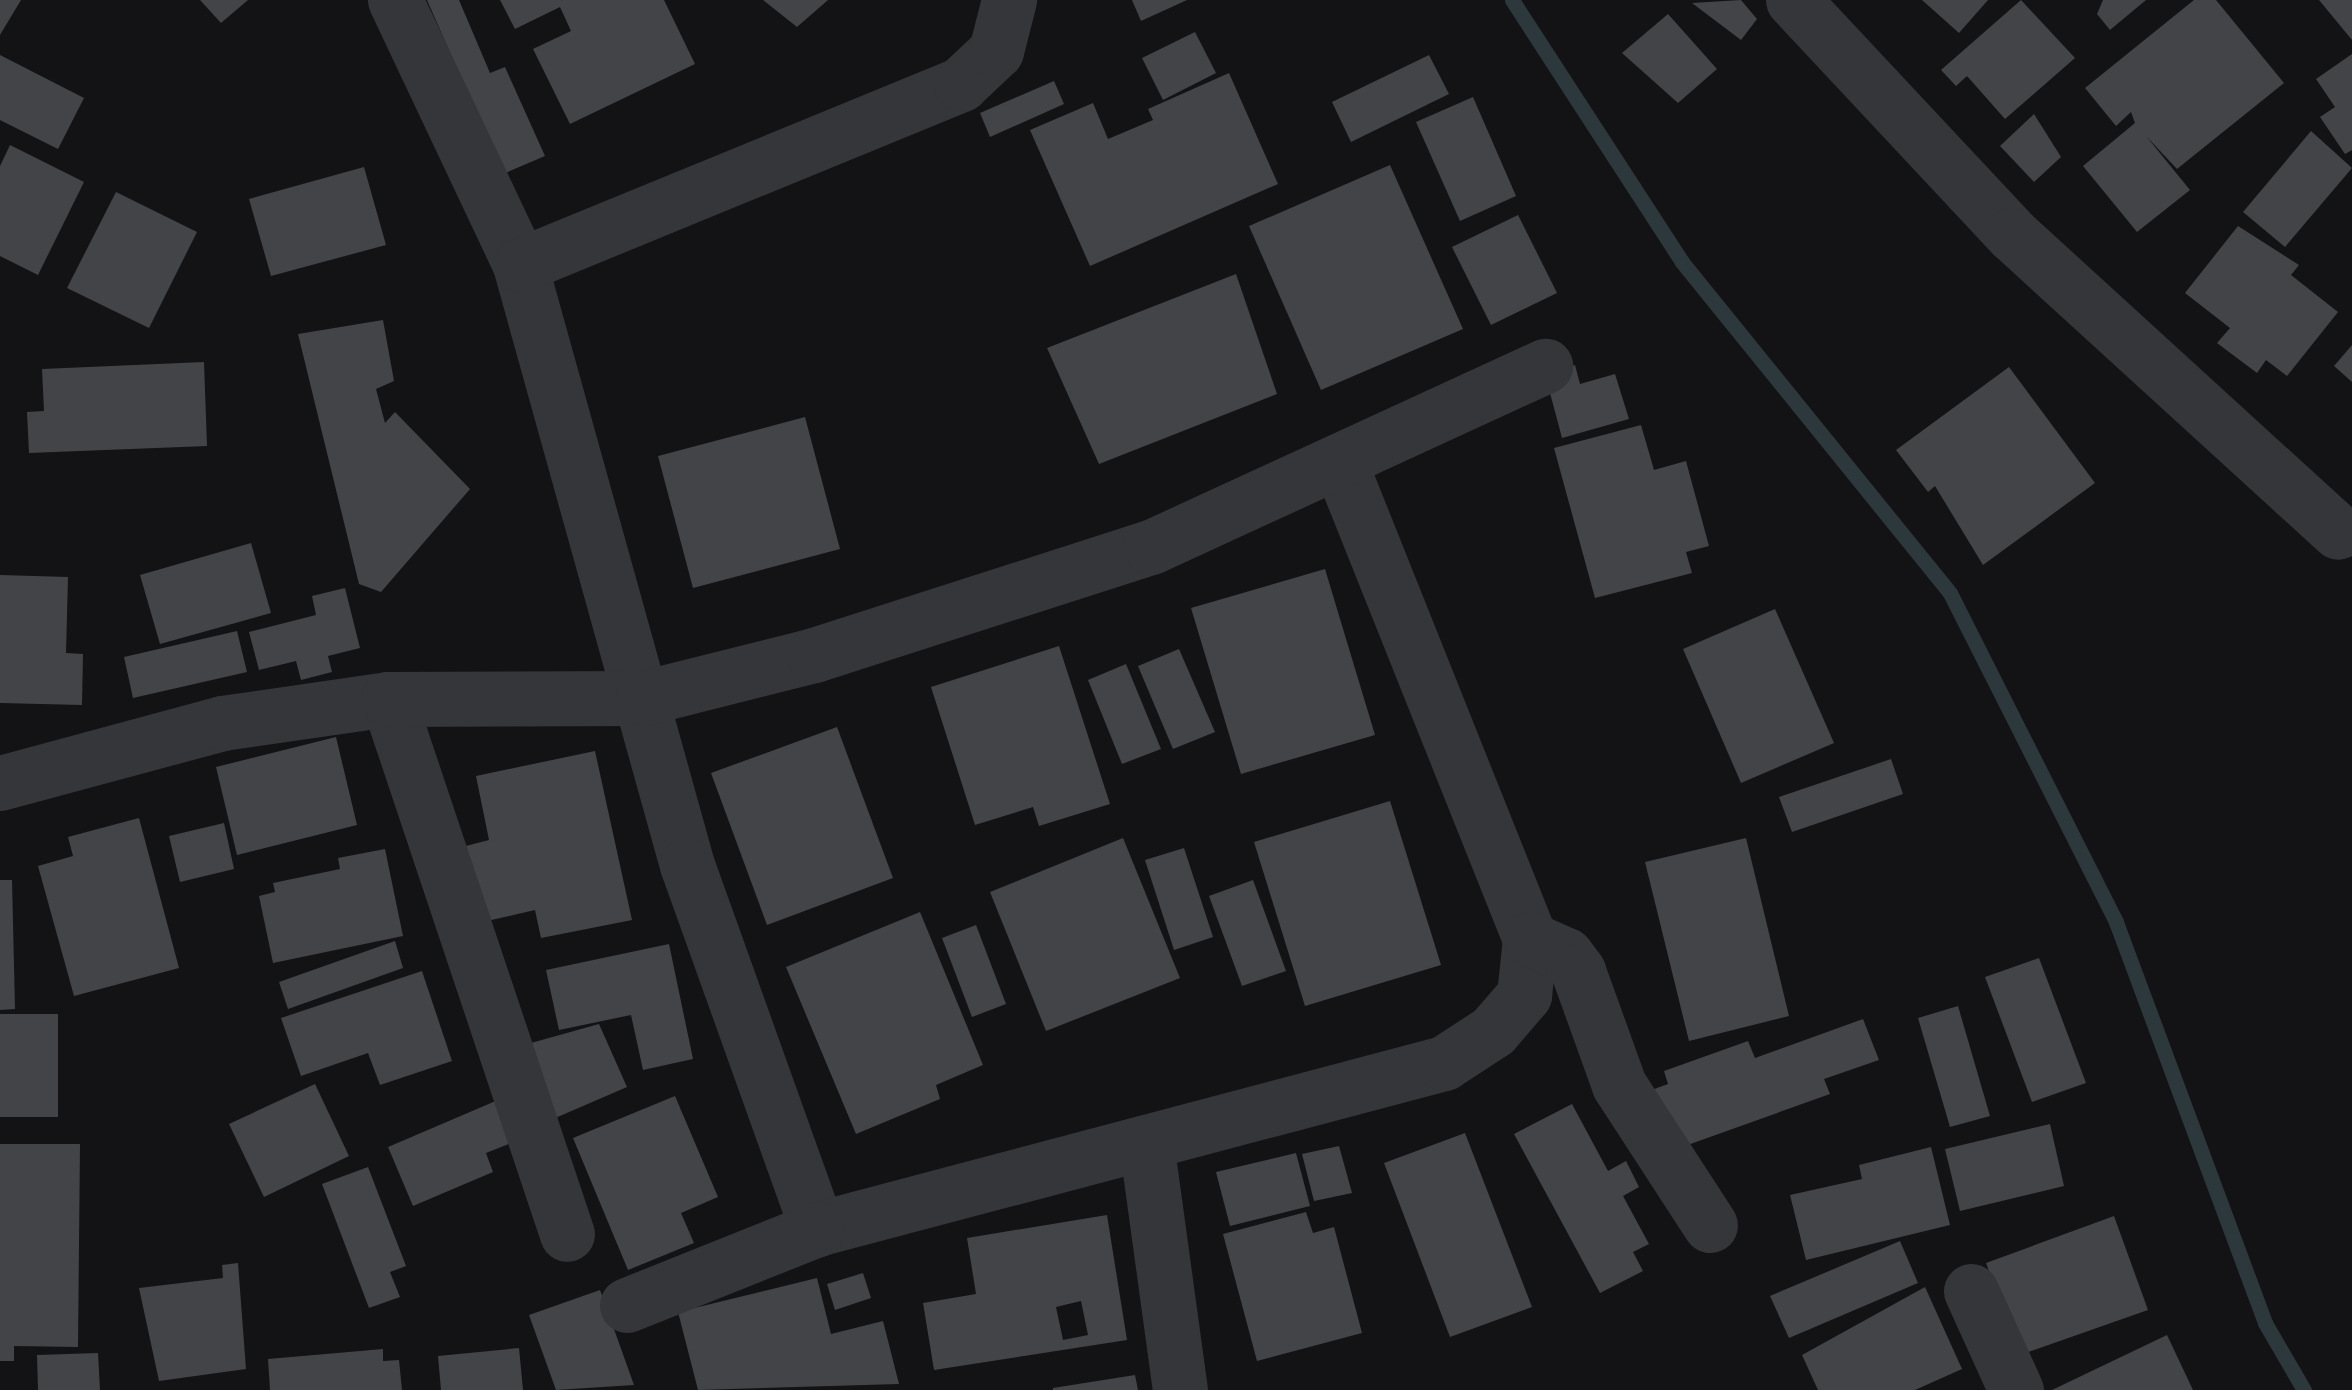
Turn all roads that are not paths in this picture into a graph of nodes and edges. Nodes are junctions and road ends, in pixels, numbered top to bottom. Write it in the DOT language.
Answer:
graph roads {
  1 [pos="394,0"];
  2 [pos="1009,0"];
  3 [pos="1793,0"];
  4 [pos="520,266"];
  5 [pos="1545,366"];
  6 [pos="1341,466"];
  7 [pos="2338,532"];
  8 [pos="643,698"];
  9 [pos="388,699"];
  10 [pos="0,782"];
  11 [pos="1530,939"];
  12 [pos="1146,1142"];
  13 [pos="1710,1225"];
  14 [pos="818,1228"];
  15 [pos="566,1234"];
  16 [pos="1970,1291"];
  17 [pos="626,1305"];
  18 [pos="1180,1390"];
  19 [pos="2016,1390"];
  1 -- 4 [label="street"];
  2 -- 4 [label="street"];
  3 -- 7 [label="street"];
  4 -- 8 [label="street"];
  5 -- 6 [label="street"];
  6 -- 8 [label="street"];
  6 -- 11 [label="street"];
  8 -- 9 [label="street"];
  8 -- 14 [label="street"];
  9 -- 10 [label="street"];
  9 -- 15 [label="street"];
  11 -- 12 [label="street"];
  11 -- 13 [label="street"];
  12 -- 14 [label="street"];
  12 -- 18 [label="street"];
  14 -- 17 [label="street"];
  16 -- 19 [label="street"];
}
